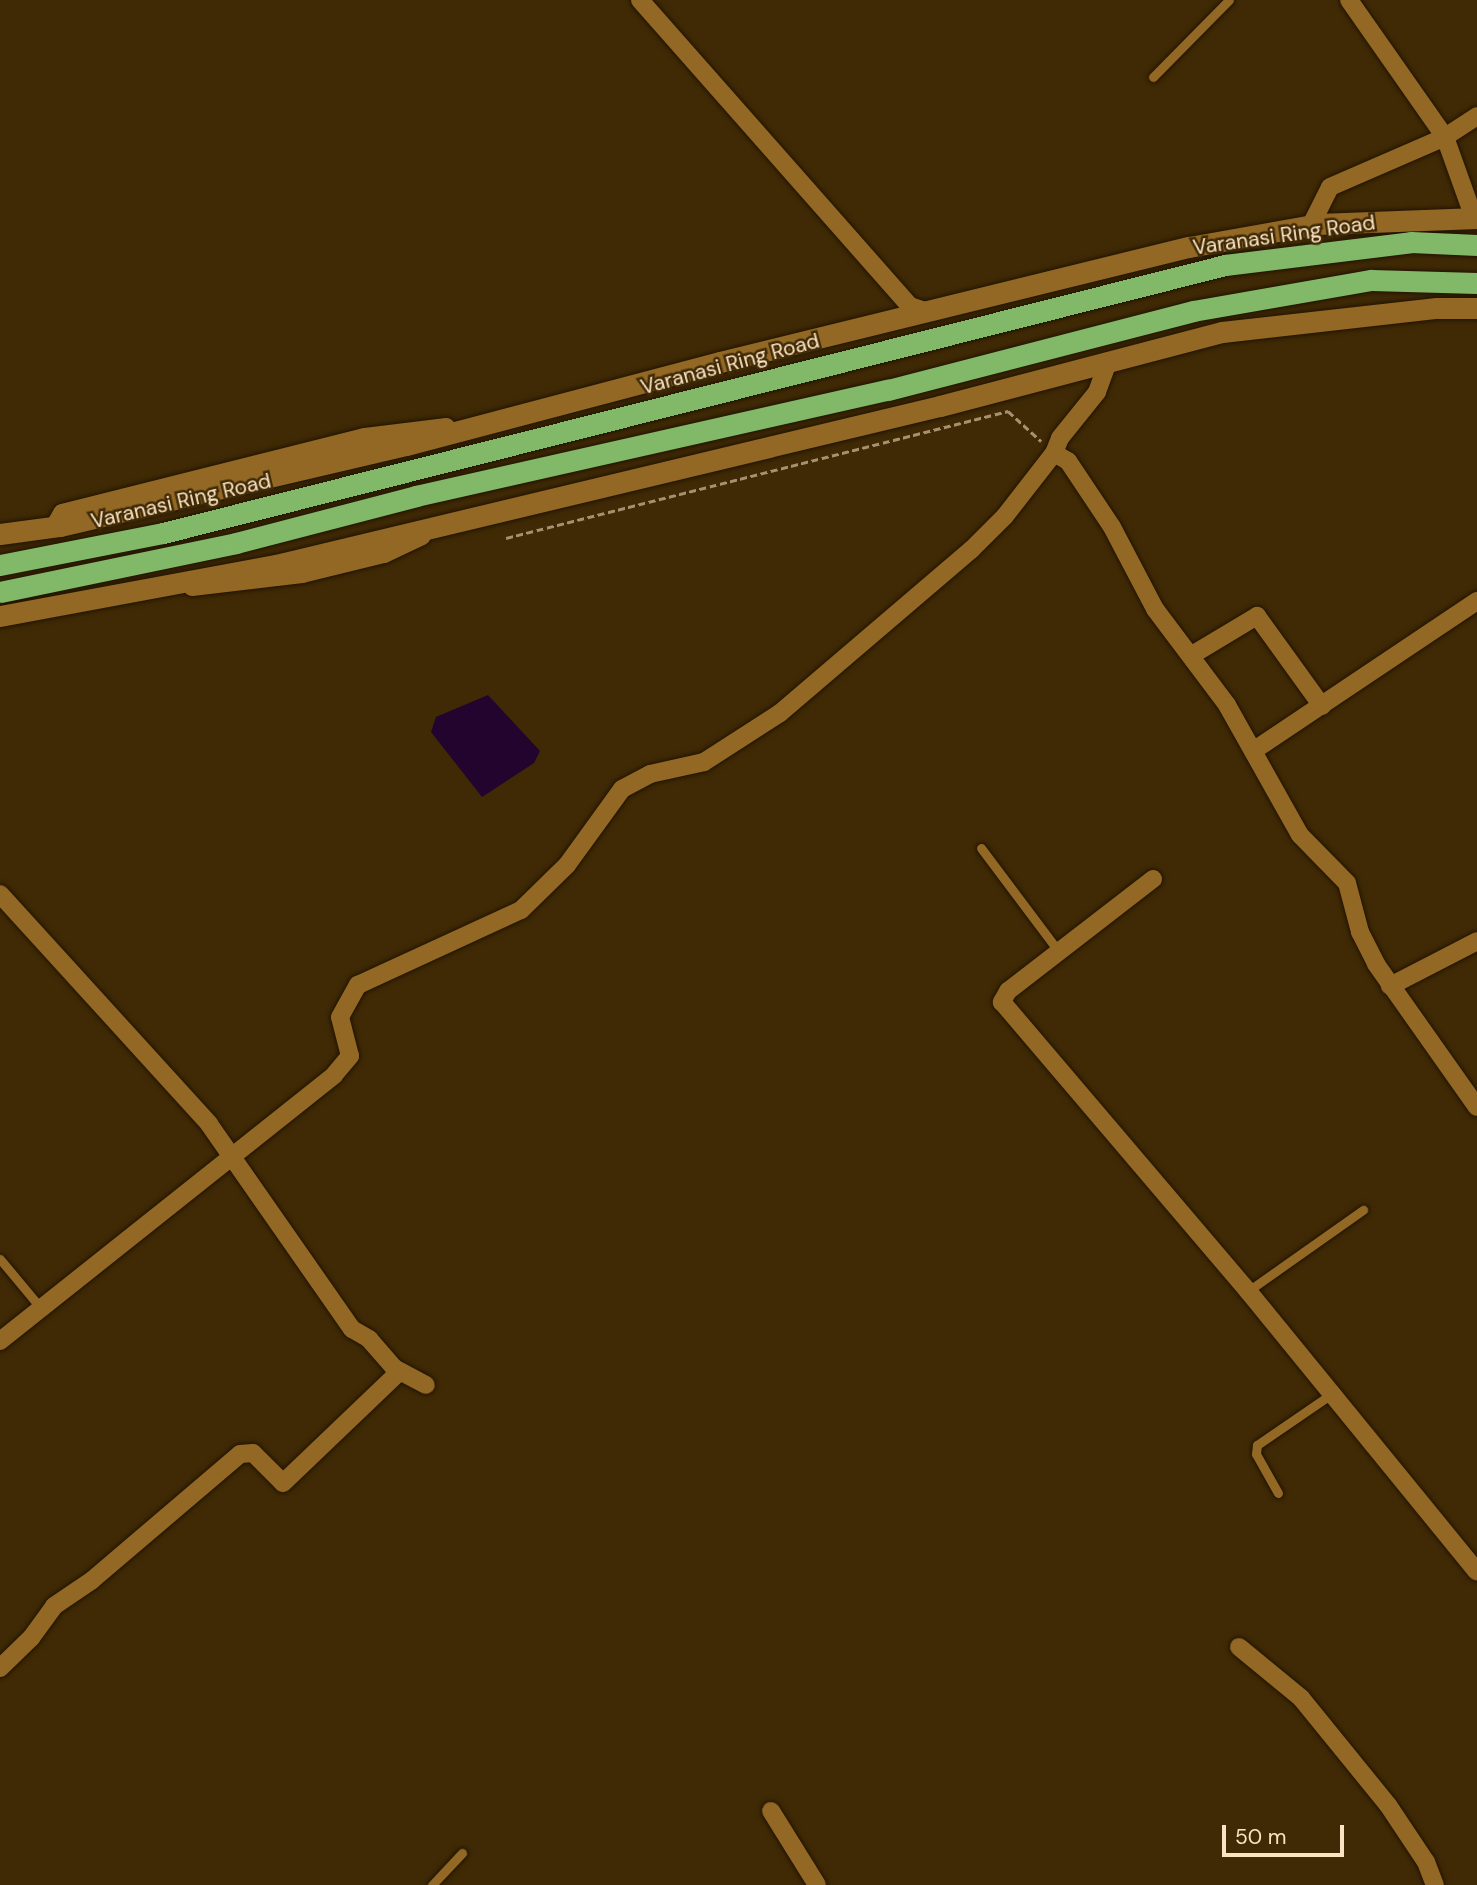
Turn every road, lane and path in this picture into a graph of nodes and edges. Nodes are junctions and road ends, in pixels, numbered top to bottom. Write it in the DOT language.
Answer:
graph roads {
  1 [pos="640,0"];
  2 [pos="1229,0"];
  3 [pos="1349,0"];
  4 [pos="1153,77"];
  5 [pos="1477,116"];
  6 [pos="1445,137"];
  7 [pos="1476,218"];
  8 [pos="1311,225"];
  9 [pos="1477,245"];
  10 [pos="1477,283"];
  11 [pos="1477,308"];
  12 [pos="926,311"];
  13 [pos="1107,364"];
  14 [pos="1054,453"];
  15 [pos="0,534"];
  16 [pos="506,538"];
  17 [pos="0,565"];
  18 [pos="0,592"];
  19 [pos="1477,601"];
  20 [pos="0,616"];
  21 [pos="1192,655"];
  22 [pos="1322,706"];
  23 [pos="1254,751"];
  24 [pos="981,848"];
  25 [pos="1153,879"];
  26 [pos="0,894"];
  27 [pos="1477,941"];
  28 [pos="1059,952"];
  29 [pos="1390,986"];
  30 [pos="1477,1107"];
  31 [pos="233,1155"];
  32 [pos="1363,1210"];
  33 [pos="0,1259"];
  34 [pos="1248,1291"];
  35 [pos="40,1307"];
  36 [pos="0,1341"];
  37 [pos="399,1372"];
  38 [pos="426,1385"];
  39 [pos="1330,1395"];
  40 [pos="1278,1493"];
  41 [pos="1477,1572"];
  42 [pos="1239,1647"];
  43 [pos="0,1668"];
  44 [pos="771,1811"];
  45 [pos="461,1853"];
  46 [pos="432,1885"];
  47 [pos="817,1885"];
  48 [pos="1434,1885"];
  1 -- 12 [label="street"];
  2 -- 4 [label="lane"];
  3 -- 6 [label="street"];
  5 -- 6 [label="street"];
  6 -- 7 [label="street"];
  6 -- 8 [label="street"];
  7 -- 8 [label="street"];
  8 -- 12 [label="street"];
  9 -- 17 [label="highway, Varanasi Ring Road"];
  10 -- 18 [label="highway"];
  11 -- 13 [label="street"];
  12 -- 15 [label="street"];
  13 -- 14 [label="street"];
  13 -- 20 [label="street"];
  14 -- 16 [label="path"];
  14 -- 21 [label="street"];
  14 -- 31 [label="street"];
  19 -- 22 [label="street"];
  21 -- 22 [label="street"];
  21 -- 23 [label="street"];
  22 -- 23 [label="street"];
  23 -- 29 [label="street"];
  24 -- 28 [label="lane"];
  25 -- 28 [label="street"];
  26 -- 31 [label="street"];
  27 -- 29 [label="street"];
  28 -- 34 [label="street"];
  29 -- 30 [label="street"];
  31 -- 35 [label="street"];
  31 -- 37 [label="street"];
  32 -- 34 [label="lane"];
  33 -- 35 [label="lane"];
  34 -- 39 [label="street"];
  35 -- 36 [label="street"];
  37 -- 38 [label="street"];
  37 -- 43 [label="street"];
  39 -- 40 [label="lane"];
  39 -- 41 [label="street"];
  42 -- 48 [label="street"];
  44 -- 47 [label="street"];
  45 -- 46 [label="lane"];
}
